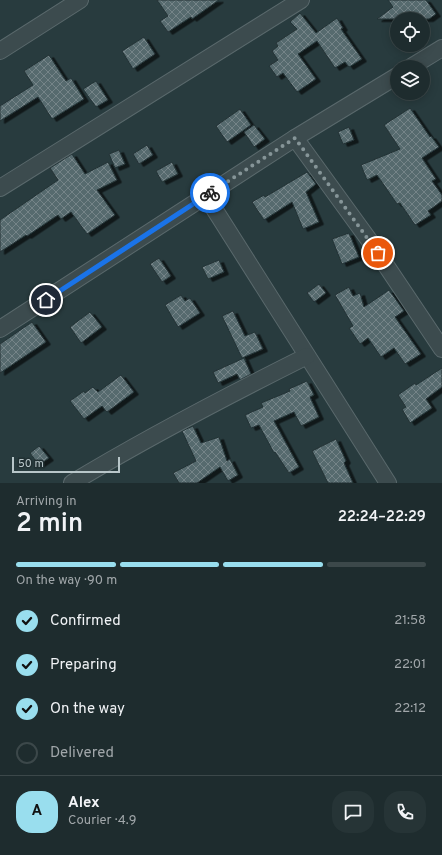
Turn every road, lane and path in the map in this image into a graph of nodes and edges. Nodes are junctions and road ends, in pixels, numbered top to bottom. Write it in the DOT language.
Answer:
graph roads {
  1 [pos="80,0"];
  2 [pos="301,0"];
  3 [pos="442,48"];
  4 [pos="0,51"];
  5 [pos="423,60"];
  6 [pos="390,80"];
  7 [pos="295,138"];
  8 [pos="0,188"];
  9 [pos="206,196"];
  10 [pos="0,329"];
  11 [pos="442,349"];
  12 [pos="307,356"];
  13 [pos="72,483"];
  14 [pos="388,483"];
  1 -- 4 [label="street"];
  2 -- 8 [label="street"];
  3 -- 5 [label="street"];
  6 -- 7 [label="street"];
  7 -- 9 [label="street"];
  7 -- 11 [label="street"];
  9 -- 10 [label="street"];
  9 -- 12 [label="street"];
  12 -- 13 [label="street"];
  12 -- 14 [label="street"];
}
